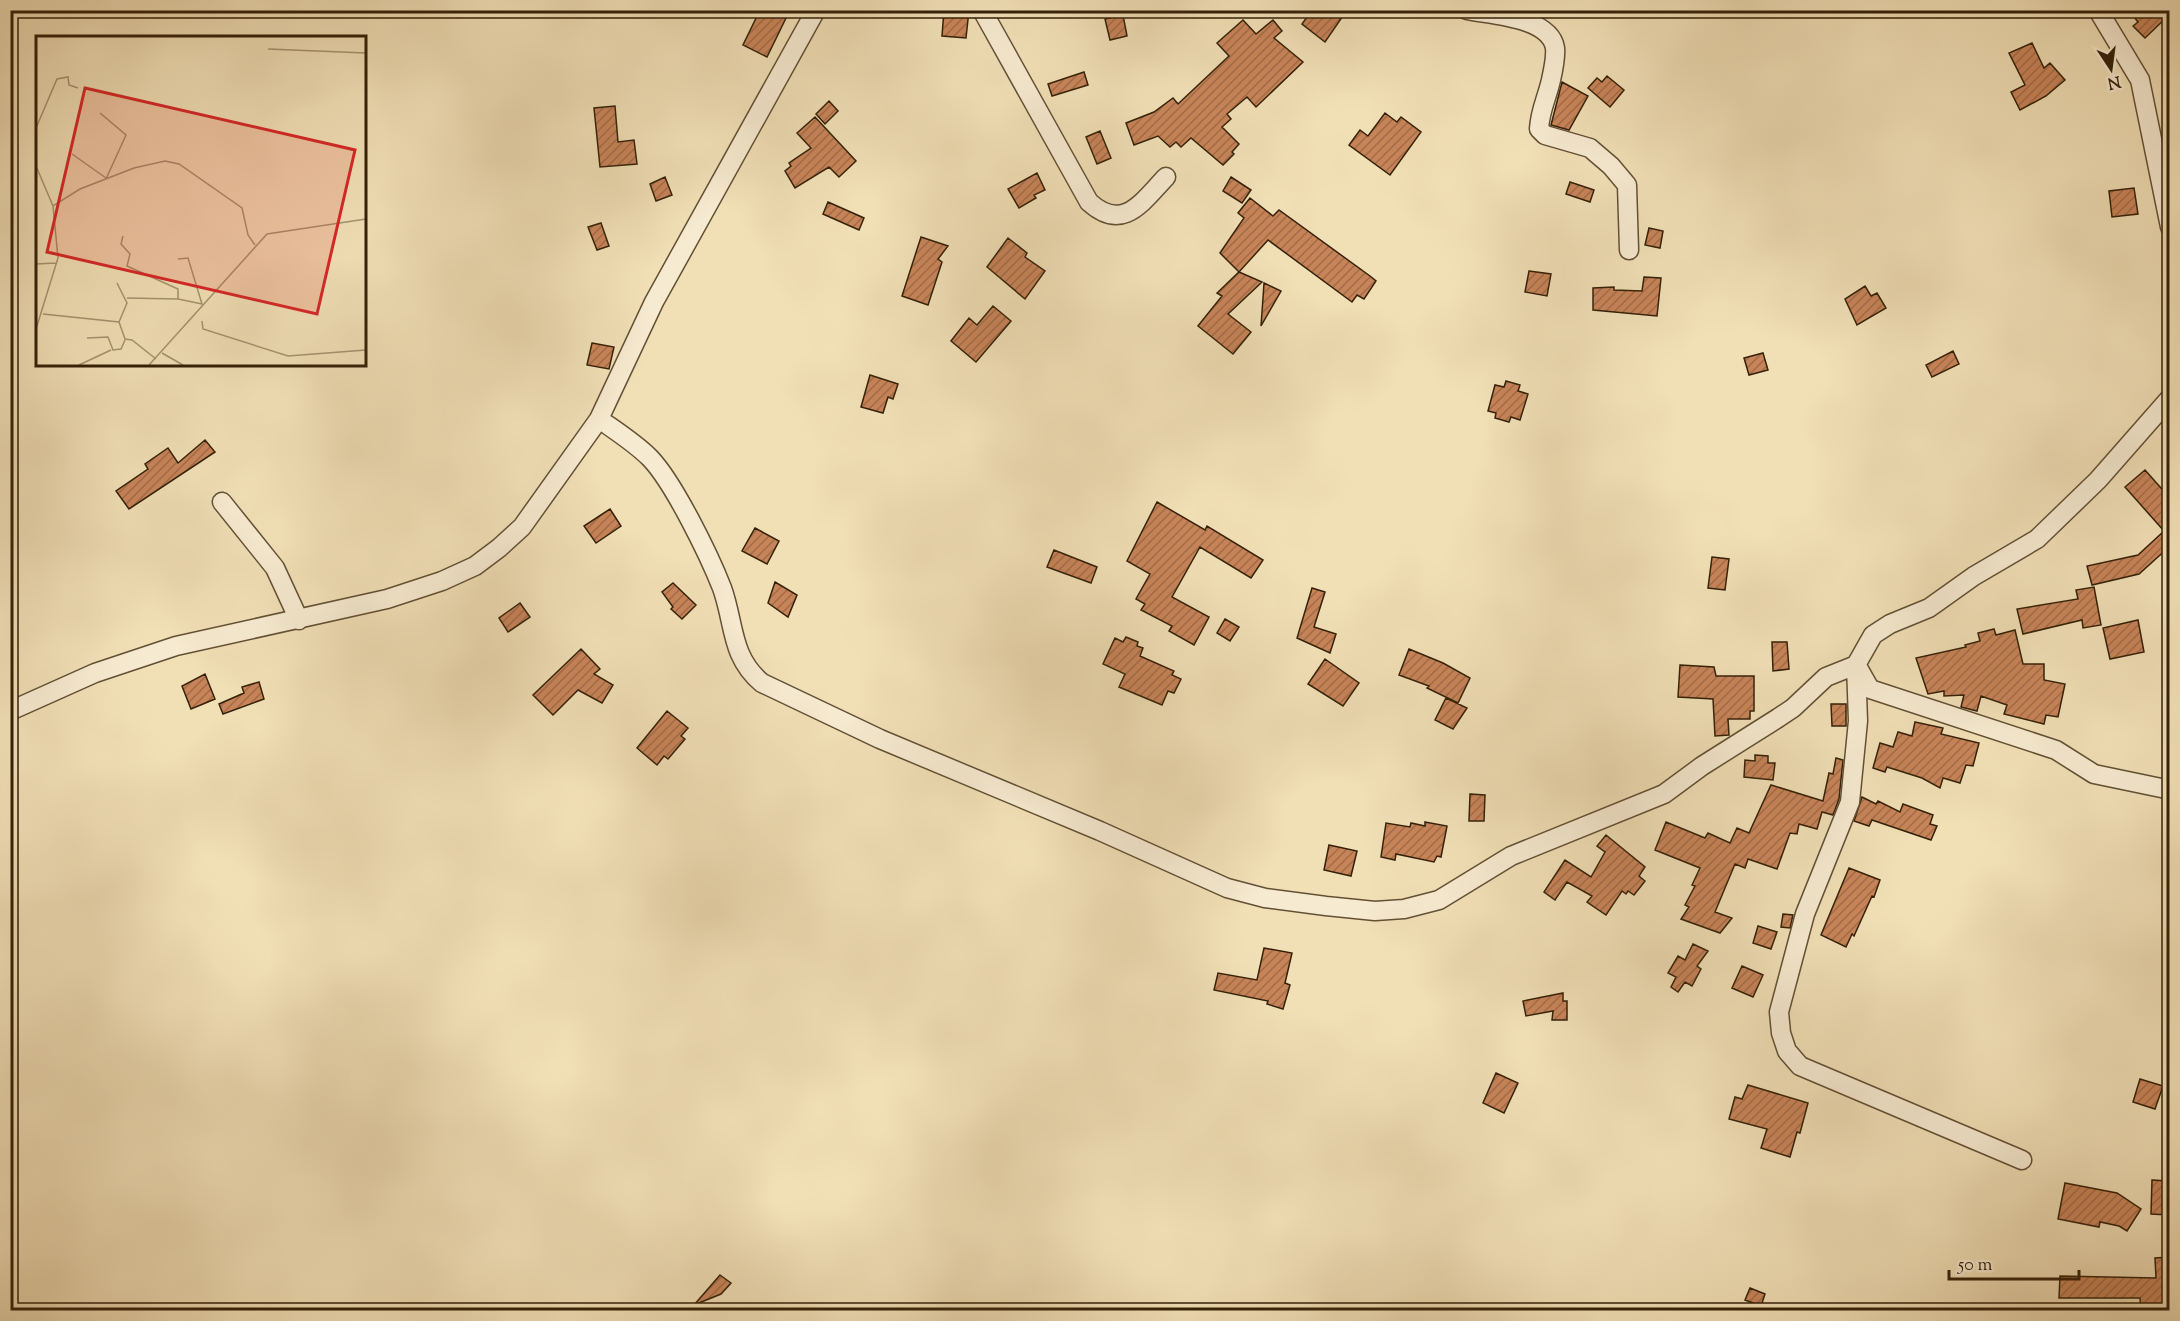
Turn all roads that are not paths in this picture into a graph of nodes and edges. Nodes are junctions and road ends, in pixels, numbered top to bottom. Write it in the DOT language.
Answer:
graph roads {
  1 [pos="816,10"];
  2 [pos="982,10"];
  3 [pos="1467,10"];
  4 [pos="2098,10"];
  5 [pos="1166,177"];
  6 [pos="2169,227"];
  7 [pos="1629,250"];
  8 [pos="2169,398"];
  9 [pos="599,418"];
  10 [pos="222,502"];
  11 [pos="299,620"];
  12 [pos="1856,665"];
  13 [pos="10,711"];
  14 [pos="2166,789"];
  15 [pos="2022,1160"];
  1 -- 9 [label="street"];
  2 -- 5 [label="street"];
  3 -- 7 [label="street"];
  4 -- 6 [label="street"];
  8 -- 12 [label="street"];
  9 -- 11 [label="street"];
  9 -- 12 [label="street"];
  10 -- 11 [label="street"];
  11 -- 13 [label="street"];
  12 -- 14 [label="street"];
  12 -- 15 [label="street"];
}
